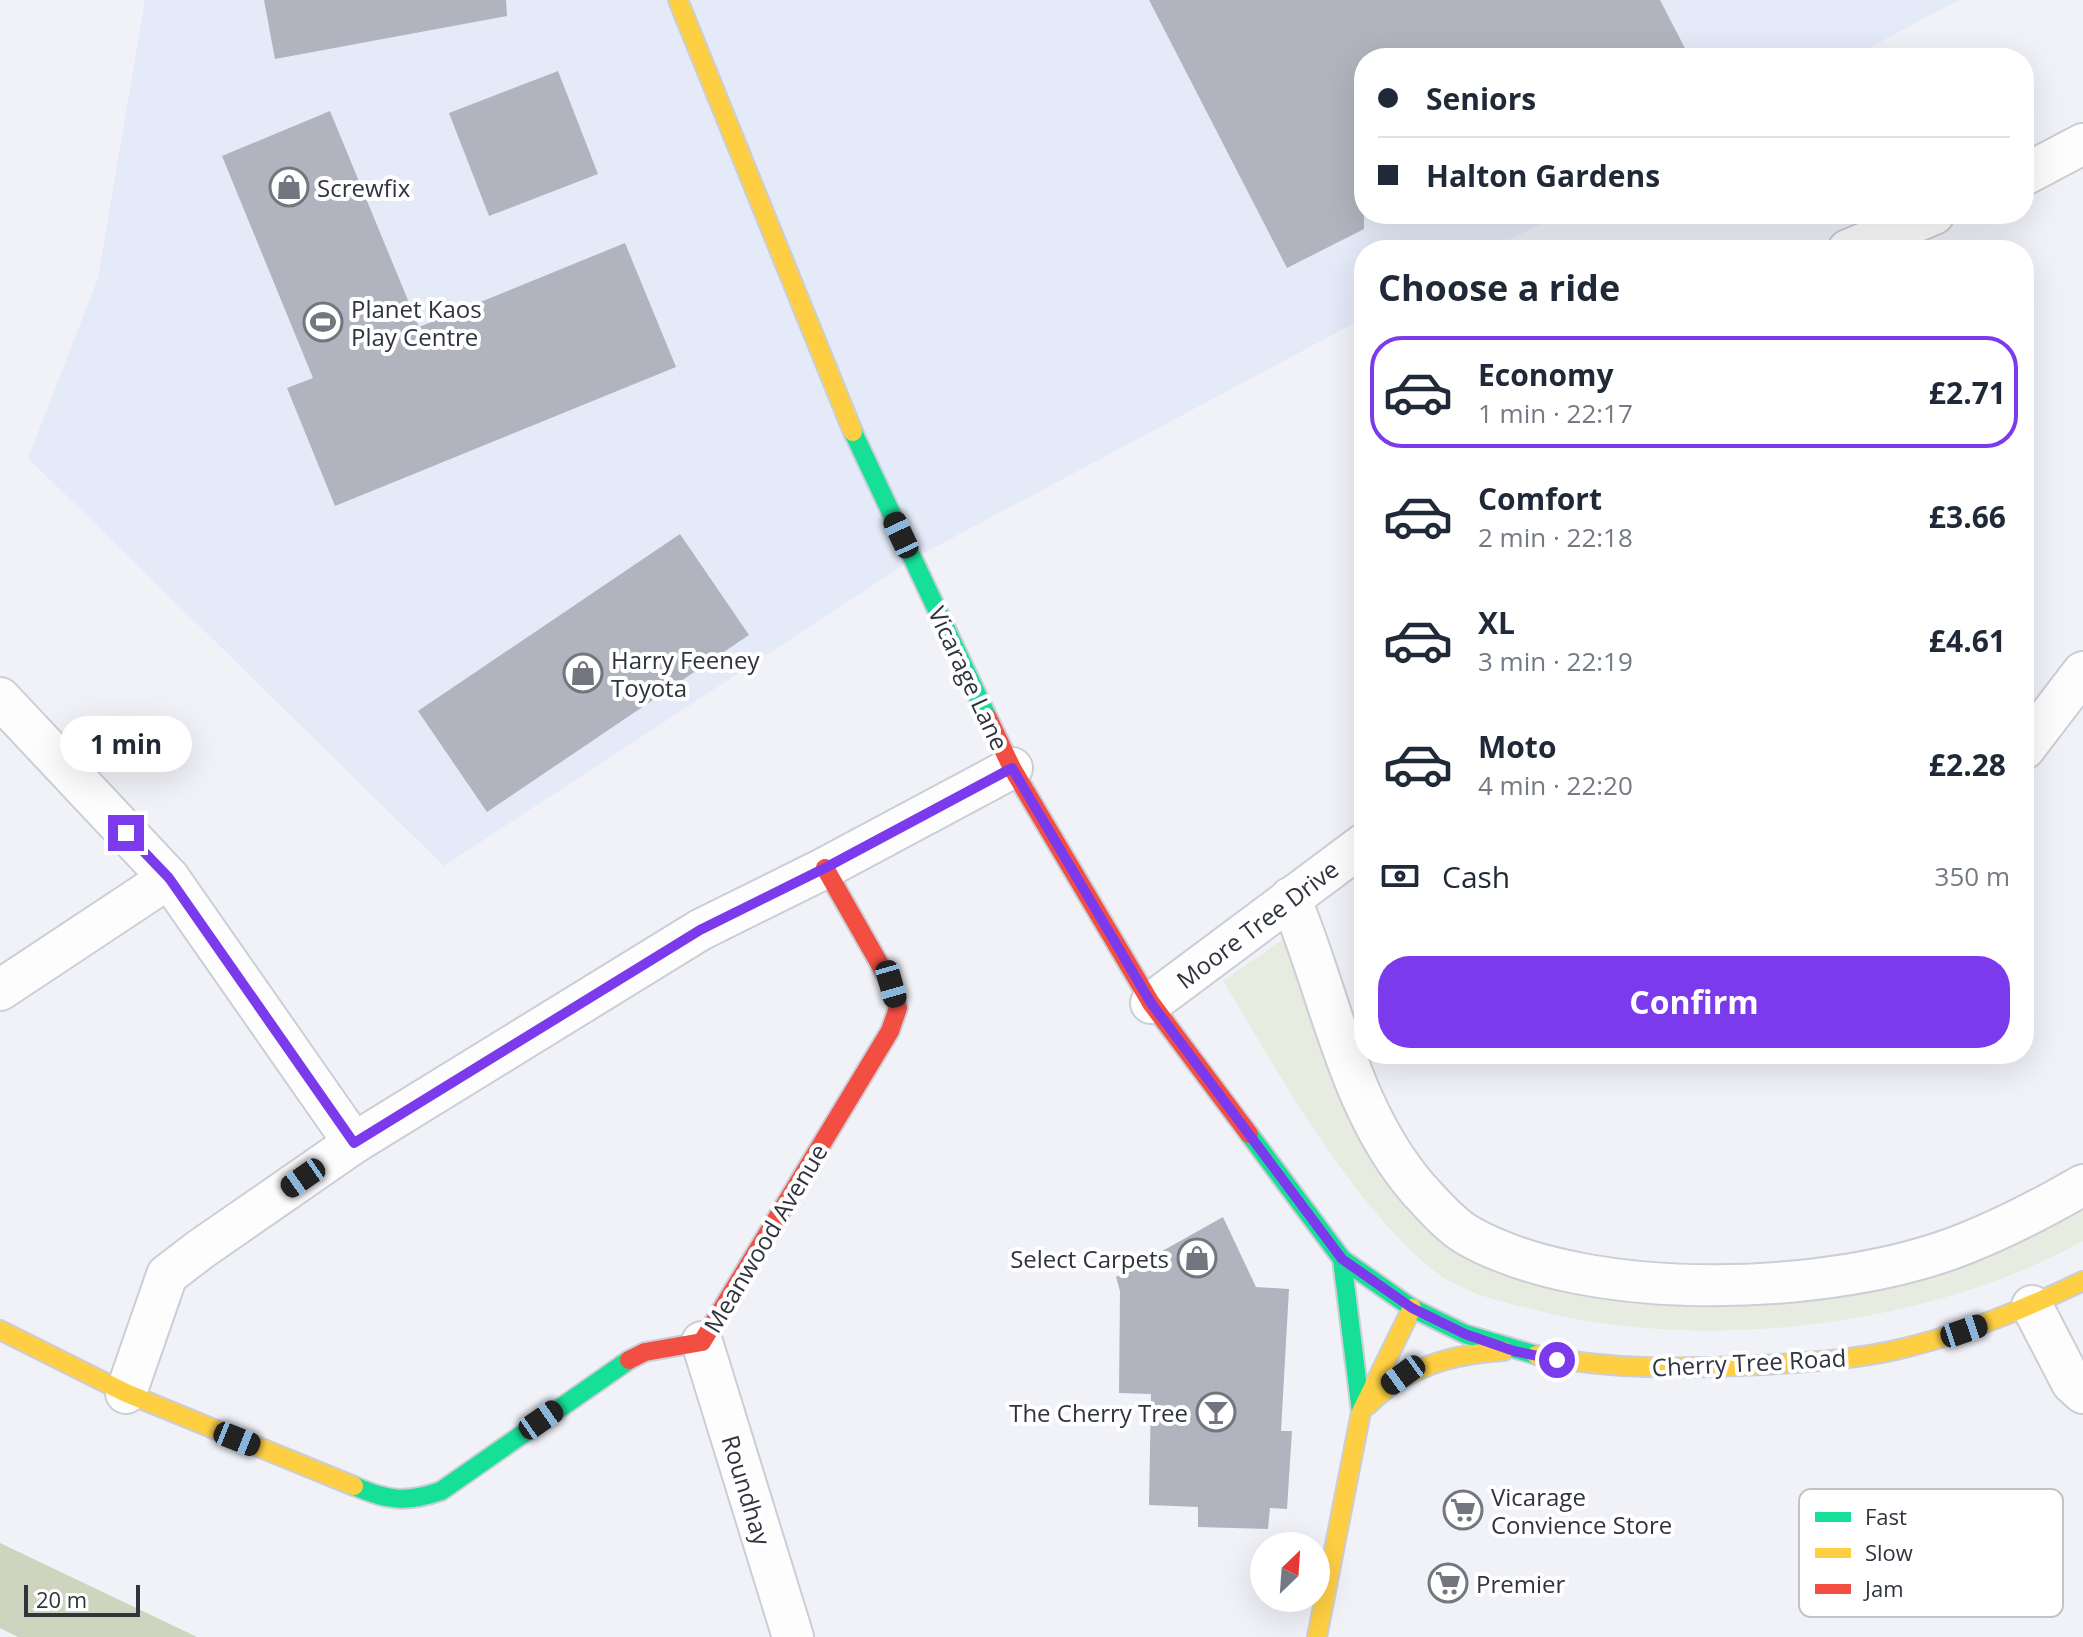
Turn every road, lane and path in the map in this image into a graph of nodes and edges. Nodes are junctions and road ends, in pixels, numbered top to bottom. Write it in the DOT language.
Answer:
graph roads {
  1 [pos="681,1"];
  2 [pos="2083,144"];
  3 [pos="2034,170"];
  4 [pos="1910,224"];
  5 [pos="1872,240"];
  6 [pos="2083,672"];
  7 [pos="0,698"];
  8 [pos="2034,736"];
  9 [pos="1012,768"];
  10 [pos="1354,851"];
  11 [pos="825,868"];
  12 [pos="169,878"];
  13 [pos="1290,898"];
  14 [pos="0,990"];
  15 [pos="1151,1003"];
  16 [pos="354,1143"];
  17 [pos="2083,1185"];
  18 [pos="1342,1259"];
  19 [pos="2083,1281"];
  20 [pos="2032,1306"];
  21 [pos="1412,1308"];
  22 [pos="0,1330"];
  23 [pos="702,1342"];
  24 [pos="1514,1351"];
  25 [pos="126,1393"];
  26 [pos="2083,1393"];
  27 [pos="1361,1412"];
  28 [pos="793,1637"];
  29 [pos="1317,1637"];
  1 -- 9 [label="street, Vicarage Lane"];
  2 -- 3 [label="street"];
  4 -- 5 [label="street"];
  6 -- 8 [label="street"];
  7 -- 12 [label="street"];
  9 -- 11 [label="street"];
  9 -- 15 [label="street, Vicarage Lane"];
  10 -- 13 [label="street, Moore Tree Drive"];
  11 -- 16 [label="street"];
  11 -- 23 [label="street, Meanwood Avenue"];
  12 -- 14 [label="street"];
  12 -- 16 [label="street"];
  13 -- 15 [label="street, Moore Tree Drive"];
  13 -- 17 [label="street"];
  15 -- 18 [label="street, Vicarage Lane"];
  16 -- 25 [label="street"];
  18 -- 21 [label="street, Vicarage Lane"];
  18 -- 27 [label="street"];
  19 -- 20 [label="street, Cherry Tree Road"];
  20 -- 24 [label="street, Cherry Tree Road"];
  20 -- 26 [label="street"];
  21 -- 24 [label="street, Cherry Tree Road"];
  21 -- 27 [label="street"];
  22 -- 25 [label="street, Meanwood Avenue"];
  23 -- 25 [label="street, Meanwood Avenue"];
  23 -- 28 [label="street, Roundhay"];
  24 -- 27 [label="street"];
  27 -- 29 [label="street"];
}
